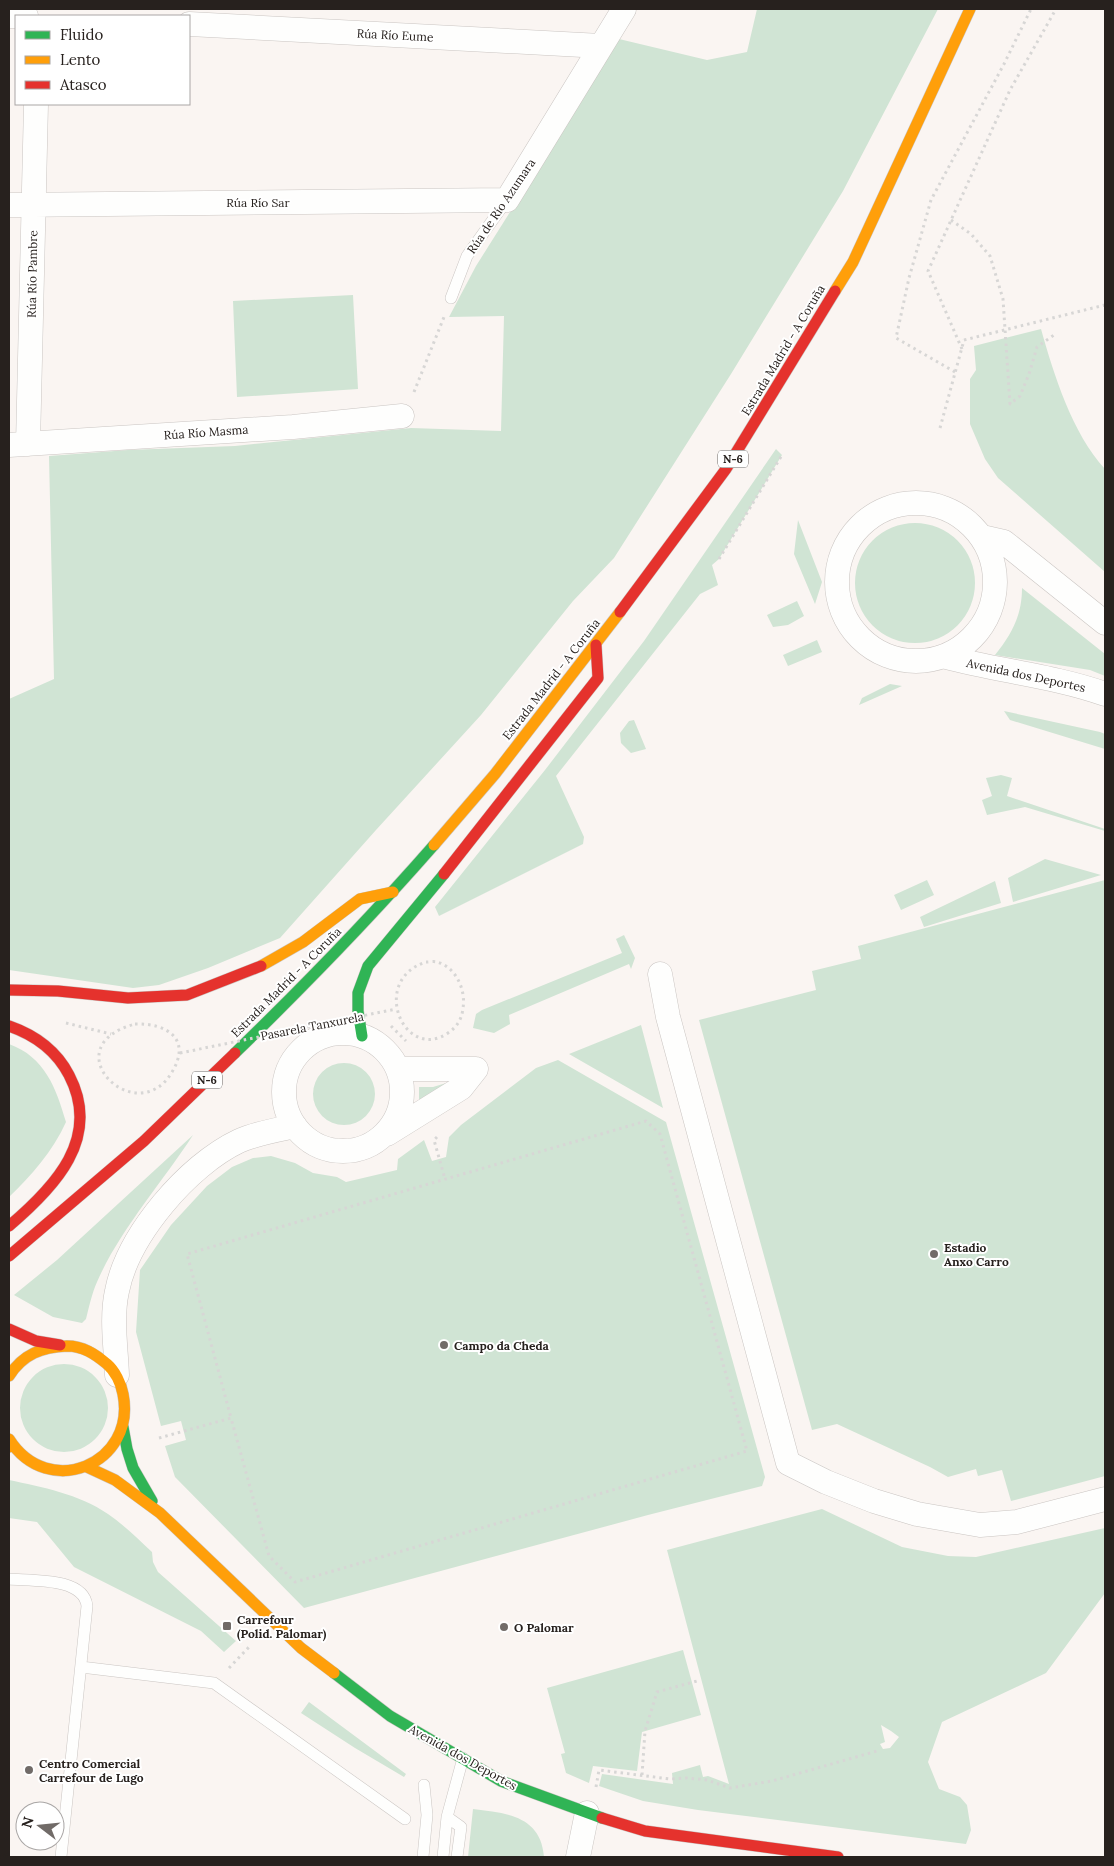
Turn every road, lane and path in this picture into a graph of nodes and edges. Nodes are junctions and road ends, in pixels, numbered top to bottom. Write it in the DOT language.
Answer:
graph roads {
  1 [pos="624,9"];
  2 [pos="970,9"];
  3 [pos="1031,9"];
  4 [pos="1056,9"];
  5 [pos="190,24"];
  6 [pos="601,46"];
  7 [pos="36,105"];
  8 [pos="507,200"];
  9 [pos="33,204"];
  10 [pos="9,205"];
  11 [pos="951,220"];
  12 [pos="451,298"];
  13 [pos="1105,305"];
  14 [pos="1054,335"];
  15 [pos="962,349"];
  16 [pos="955,372"];
  17 [pos="402,416"];
  18 [pos="940,428"];
  19 [pos="19,445"];
  20 [pos="782,455"];
  21 [pos="982,536"];
  22 [pos="719,559"];
  23 [pos="1105,623"];
  24 [pos="596,645"];
  25 [pos="946,657"];
  26 [pos="1105,694"];
  27 [pos="393,892"];
  28 [pos="660,974"];
  29 [pos="9,990"];
  30 [pos="383,1004"];
  31 [pos="396,1009"];
  32 [pos="9,1026"];
  33 [pos="362,1036"];
  34 [pos="411,1046"];
  35 [pos="180,1052"];
  36 [pos="398,1069"];
  37 [pos="295,1126"];
  38 [pos="441,1134"];
  39 [pos="382,1138"];
  40 [pos="445,1179"];
  41 [pos="9,1226"];
  42 [pos="9,1256"];
  43 [pos="9,1329"];
  44 [pos="60,1345"];
  45 [pos="11,1356"];
  46 [pos="9,1375"];
  47 [pos="117,1375"];
  48 [pos="230,1418"];
  49 [pos="123,1426"];
  50 [pos="158,1438"];
  51 [pos="10,1444"];
  52 [pos="87,1467"];
  53 [pos="1105,1499"];
  54 [pos="160,1513"];
  55 [pos="9,1579"];
  56 [pos="249,1646"];
  57 [pos="81,1667"];
  58 [pos="697,1681"];
  59 [pos="214,1683"];
  60 [pos="877,1751"];
  61 [pos="463,1758"];
  62 [pos="642,1776"];
  63 [pos="424,1785"];
  64 [pos="596,1790"];
  65 [pos="587,1813"];
  66 [pos="447,1817"];
  67 [pos="405,1819"];
  68 [pos="61,1857"];
  69 [pos="423,1857"];
  70 [pos="443,1857"];
  71 [pos="457,1857"];
  72 [pos="578,1857"];
  73 [pos="838,1857"];
  1 -- 6 [label="street, Rúa de Río Azumara"];
  2 -- 24 [label="main road, Estrada Madrid - A Coruña / N-6"];
  3 -- 16 [label="path"];
  4 -- 11 [label="path"];
  5 -- 6 [label="street, Rúa Río Eume"];
  6 -- 8 [label="street, Rúa de Río Azumara"];
  7 -- 9 [label="street, Rúa Río Pambre"];
  8 -- 9 [label="street, Rúa Río Sar"];
  8 -- 12 [label="lane, Rúa de Río Azumara"];
  9 -- 10 [label="street, Rúa Río Sar"];
  9 -- 19 [label="street, Rúa Río Pambre"];
  11 -- 14 [label="path"];
  11 -- 15 [label="path"];
  12 -- 17 [label="path"];
  13 -- 15 [label="path, bridge"];
  15 -- 16 [label="path"];
  16 -- 18 [label="path"];
  17 -- 19 [label="street, Rúa Río Masma"];
  20 -- 22 [label="path"];
  21 -- 23 [label="street"];
  21 -- 25 [label="street"];
  21 -- 25 [label="street"];
  24 -- 27 [label="main road, Estrada Madrid - A Coruña / N-6"];
  24 -- 33 [label="main road"];
  25 -- 26 [label="street, Avenida dos Deportes"];
  27 -- 29 [label="main road"];
  27 -- 42 [label="main road, Estrada Madrid - A Coruña / N-6"];
  28 -- 53 [label="street"];
  30 -- 34 [label="path"];
  31 -- 31 [label="path"];
  31 -- 35 [label="path, Pasarela Tanxurela, bridge"];
  32 -- 41 [label="main road"];
  33 -- 36 [label="street"];
  33 -- 37 [label="street"];
  35 -- 35 [label="path"];
  36 -- 39 [label="street"];
  36 -- 39 [label="street"];
  37 -- 39 [label="street"];
  37 -- 47 [label="street"];
  38 -- 40 [label="path"];
  40 -- 48 [label="path"];
  40 -- 48 [label="path"];
  43 -- 44 [label="main road"];
  44 -- 46 [label="main road"];
  44 -- 47 [label="main road"];
  45 -- 46 [label="main road"];
  47 -- 49 [label="main road"];
  48 -- 50 [label="path"];
  49 -- 52 [label="main road"];
  49 -- 54 [label="main road, Avenida dos Deportes"];
  51 -- 52 [label="main road"];
  52 -- 54 [label="main road, Avenida dos Deportes"];
  54 -- 61 [label="main road, Avenida dos Deportes"];
  55 -- 57 [label="lane"];
  56 -- 59 [label="path"];
  57 -- 59 [label="lane"];
  57 -- 68 [label="lane"];
  58 -- 62 [label="path"];
  59 -- 67 [label="lane"];
  60 -- 62 [label="path"];
  61 -- 65 [label="main road, Avenida dos Deportes"];
  61 -- 66 [label="lane"];
  62 -- 64 [label="path"];
  63 -- 69 [label="lane"];
  65 -- 72 [label="street"];
  65 -- 73 [label="main road, Avenida dos Deportes"];
  66 -- 70 [label="lane"];
  66 -- 71 [label="lane"];
}
